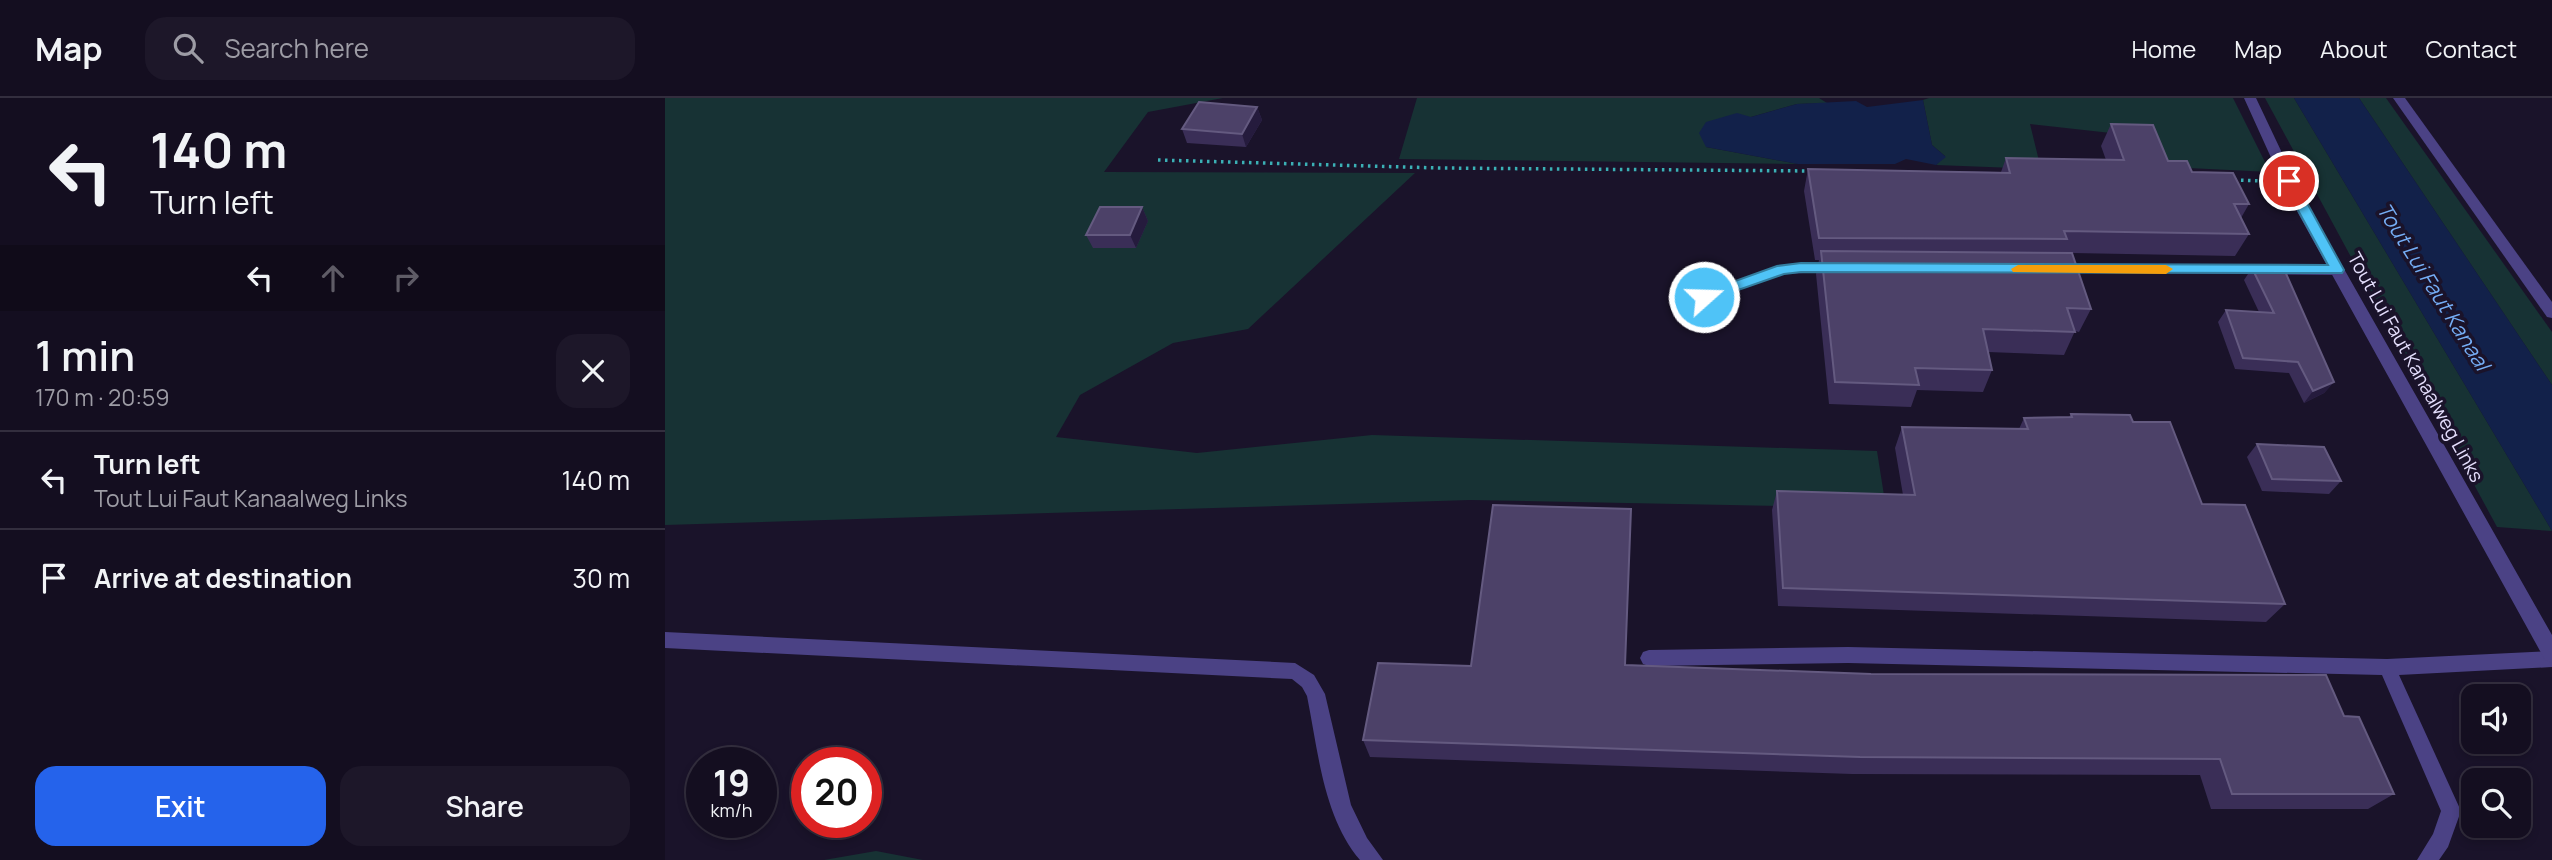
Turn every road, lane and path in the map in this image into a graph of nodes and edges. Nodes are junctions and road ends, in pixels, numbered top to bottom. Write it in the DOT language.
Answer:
graph roads {
  1 [pos="2250,98"];
  2 [pos="2399,98"];
  3 [pos="1158,160"];
  4 [pos="1816,172"];
  5 [pos="2233,180"];
  6 [pos="2289,181"];
  7 [pos="1850,268"];
  8 [pos="2037,269"];
  9 [pos="2337,270"];
  10 [pos="1704,297"];
  11 [pos="2552,313"];
  12 [pos="665,640"];
  13 [pos="2552,657"];
  14 [pos="1649,658"];
  15 [pos="2387,667"];
  16 [pos="1373,860"];
  17 [pos="2427,860"];
  1 -- 6 [label="street, Tout Lui Faut Kanaalweg Links"];
  2 -- 11 [label="street"];
  3 -- 4 [label="path"];
  5 -- 6 [label="path"];
  6 -- 9 [label="street, Tout Lui Faut Kanaalweg Links"];
  7 -- 10 [label="lane"];
  8 -- 9 [label="lane"];
  9 -- 13 [label="street, Tout Lui Faut Kanaalweg Links"];
  12 -- 16 [label="lane"];
  13 -- 15 [label="lane"];
  14 -- 15 [label="lane"];
  15 -- 17 [label="lane"];
}
